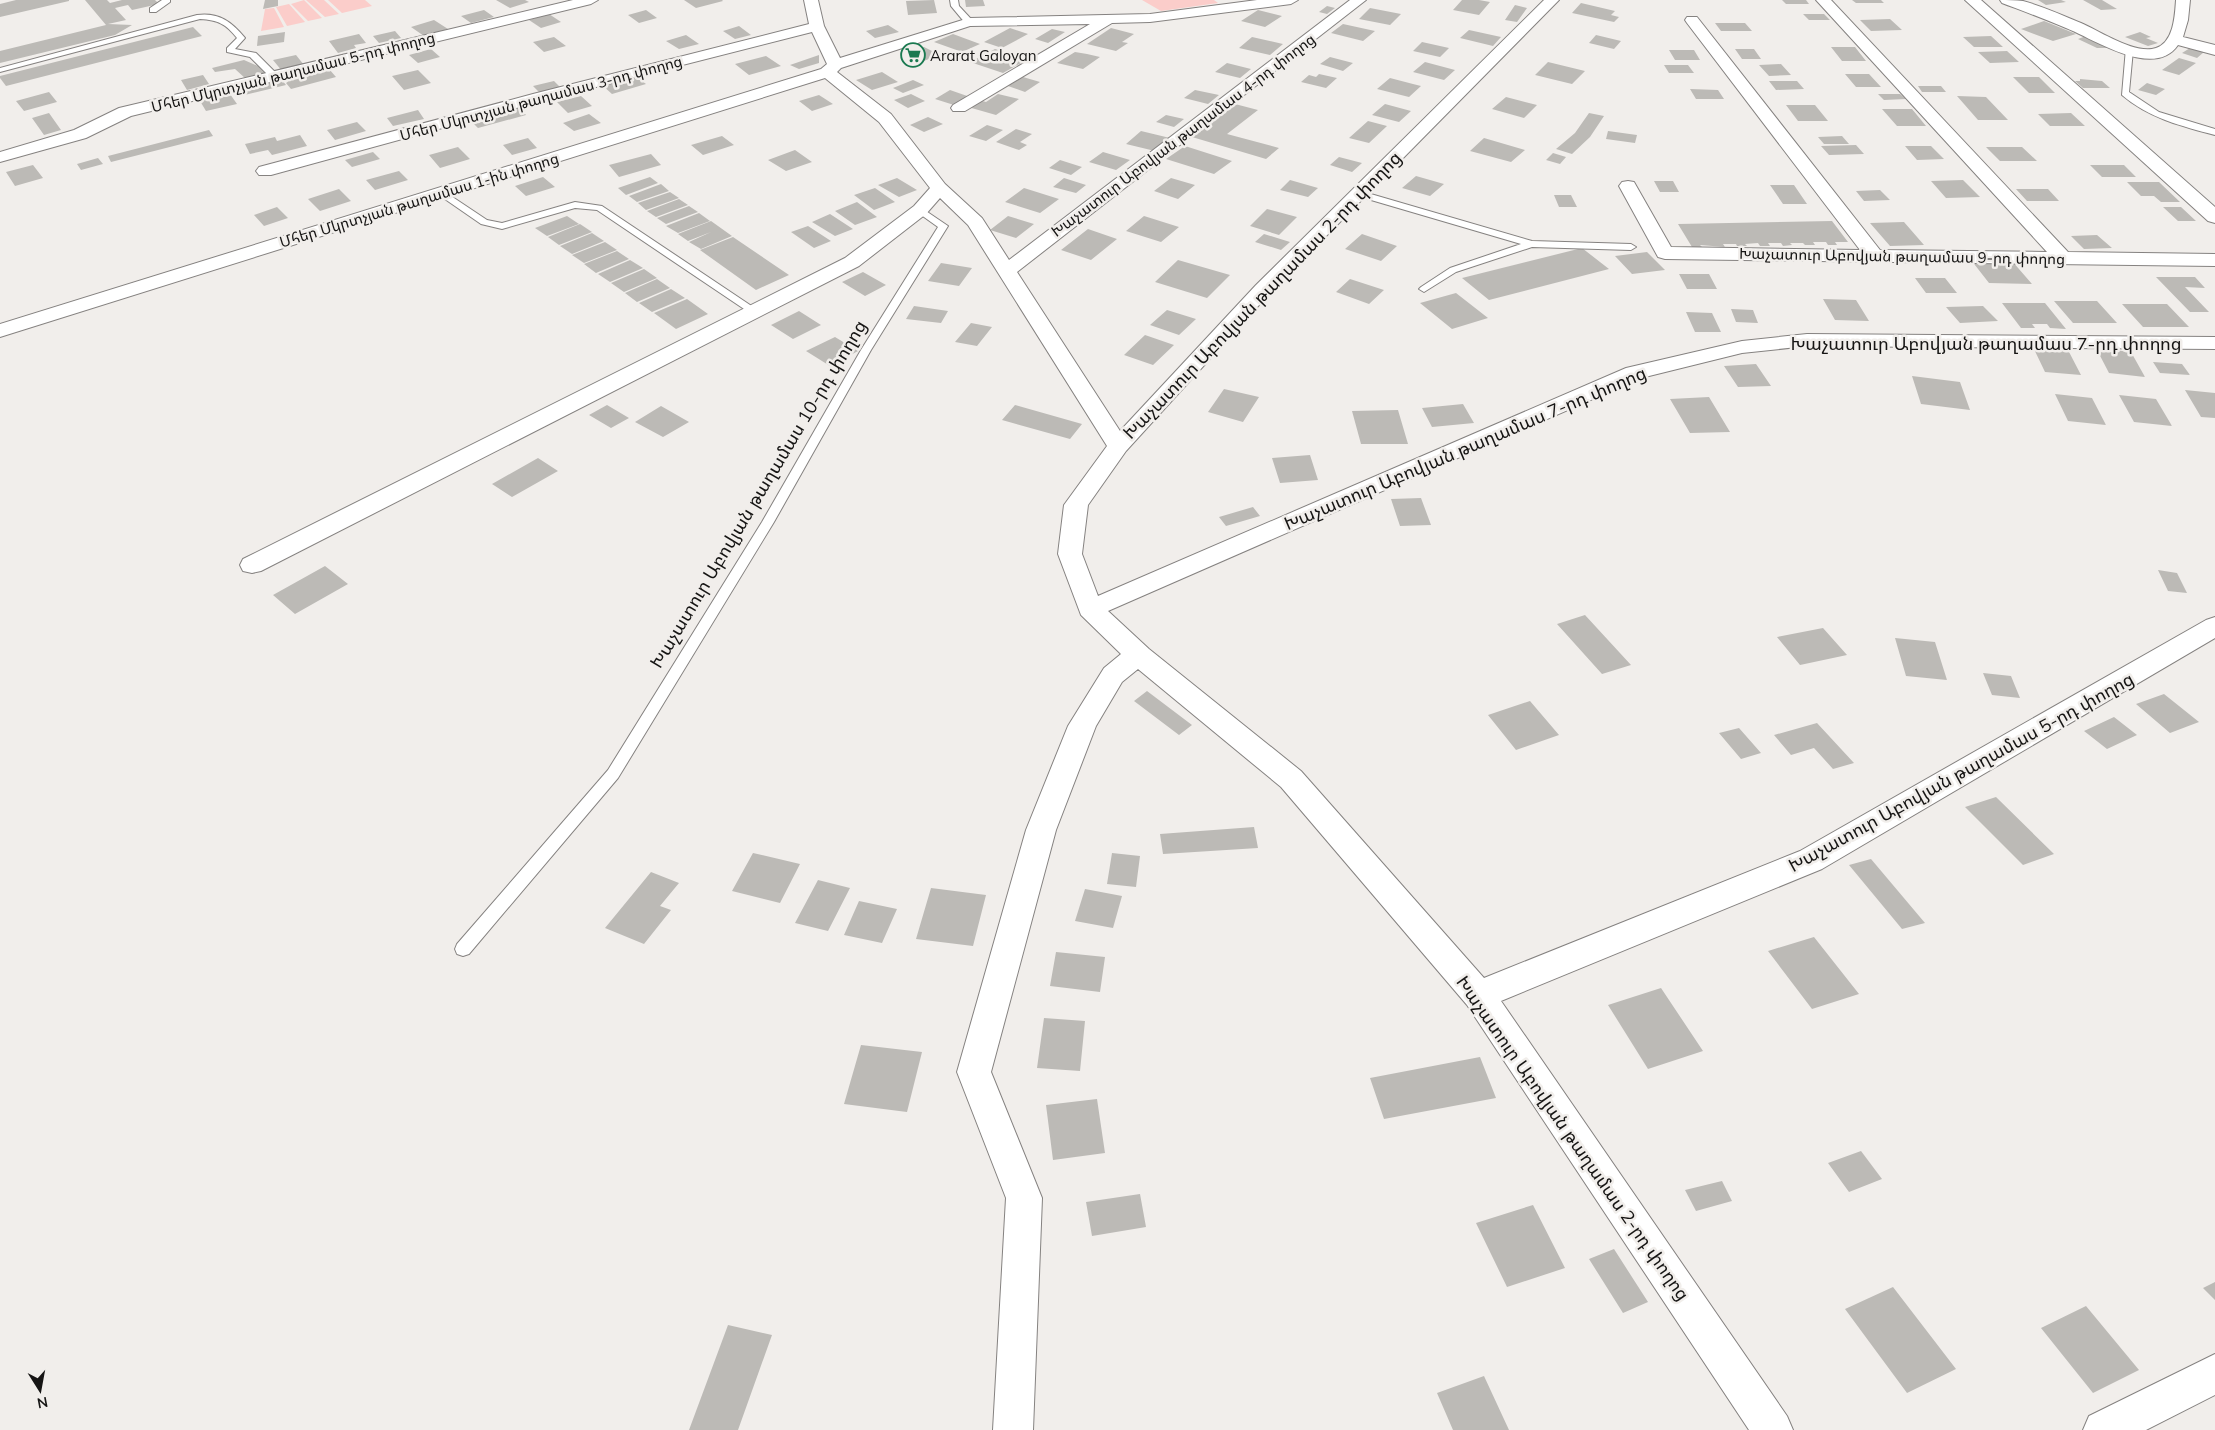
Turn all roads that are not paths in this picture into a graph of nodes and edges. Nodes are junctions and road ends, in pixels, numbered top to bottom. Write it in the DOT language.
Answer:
graph roads {
  1 [pos="166,0"];
  2 [pos="591,0"];
  3 [pos="811,0"];
  4 [pos="954,0"];
  5 [pos="1291,0"];
  6 [pos="1359,0"];
  7 [pos="1552,0"];
  8 [pos="1823,0"];
  9 [pos="1972,0"];
  10 [pos="2007,0"];
  11 [pos="2184,0"];
  12 [pos="153,10"];
  13 [pos="1108,19"];
  14 [pos="1692,20"];
  15 [pos="969,22"];
  16 [pos="817,26"];
  17 [pos="2175,39"];
  18 [pos="2129,50"];
  19 [pos="2215,50"];
  20 [pos="831,69"];
  21 [pos="0,70"];
  22 [pos="274,76"];
  23 [pos="959,108"];
  24 [pos="2215,132"];
  25 [pos="0,157"];
  26 [pos="265,172"];
  27 [pos="1628,186"];
  28 [pos="939,188"];
  29 [pos="442,193"];
  30 [pos="1357,193"];
  31 [pos="920,210"];
  32 [pos="2215,217"];
  33 [pos="1531,244"];
  34 [pos="1631,247"];
  35 [pos="1875,256"];
  36 [pos="2063,258"];
  37 [pos="2215,260"];
  38 [pos="1006,270"];
  39 [pos="1424,289"];
  40 [pos="754,311"];
  41 [pos="0,331"];
  42 [pos="2215,343"];
  43 [pos="1118,446"];
  44 [pos="252,564"];
  45 [pos="1090,609"];
  46 [pos="2215,626"];
  47 [pos="1140,656"];
  48 [pos="463,949"];
  49 [pos="1479,996"];
  50 [pos="2215,1374"];
  51 [pos="1013,1430"];
  52 [pos="1773,1430"];
  53 [pos="2103,1430"];
  1 -- 12 [label="lane"];
  2 -- 22 [label="street, Մհեր Մկրտչյան թաղամաս 5-րդ փողոց"];
  3 -- 16 [label="street"];
  4 -- 15 [label="lane"];
  5 -- 13 [label="street, Մհեր Մկրտչյան թաղամաս 1-ին փողոց"];
  6 -- 38 [label="street, Խաչատուր Աբովյան թաղամաս 4-րդ փողոց"];
  7 -- 30 [label="street, Խաչատուր Աբովյան թաղամաս 2-րդ փողոց"];
  8 -- 36 [label="street"];
  9 -- 32 [label="street"];
  10 -- 18 [label="street"];
  11 -- 17 [label="street"];
  13 -- 15 [label="street, Մհեր Մկրտչյան թաղամաս 1-ին փողոց"];
  13 -- 23 [label="street"];
  14 -- 35 [label="street"];
  15 -- 20 [label="street, Մհեր Մկրտչյան թաղամաս 1-ին փողոց"];
  16 -- 20 [label="street"];
  16 -- 26 [label="street, Մհեր Մկրտչյան թաղամաս 3-րդ փողոց"];
  17 -- 18 [label="street"];
  17 -- 19 [label="street"];
  18 -- 24 [label="lane"];
  20 -- 28 [label="street"];
  20 -- 29 [label="street, Մհեր Մկրտչյան թաղամաս 1-ին փողոց"];
  21 -- 22 [label="lane"];
  22 -- 25 [label="street, Մհեր Մկրտչյան թաղամաս 5-րդ փողոց"];
  27 -- 35 [label="street, Խաչատուր Աբովյան թաղամաս 9-րդ փողոց"];
  28 -- 31 [label="street"];
  28 -- 38 [label="street"];
  29 -- 40 [label="lane"];
  29 -- 41 [label="street, Մհեր Մկրտչյան թաղամաս 1-ին փողոց"];
  30 -- 33 [label="lane"];
  30 -- 43 [label="street, Խաչատուր Աբովյան թաղամաս 2-րդ փողոց"];
  31 -- 40 [label="street"];
  31 -- 48 [label="lane, Խաչատուր Աբովյան թաղամաս 10-րդ փողոց"];
  33 -- 34 [label="lane"];
  33 -- 39 [label="lane"];
  35 -- 36 [label="street, Խաչատուր Աբովյան թաղամաս 9-րդ փողոց"];
  36 -- 37 [label="street, Խաչատուր Աբովյան թաղամաս 9-րդ փողոց"];
  38 -- 43 [label="street"];
  40 -- 44 [label="street"];
  42 -- 45 [label="street, Խաչատուր Աբովյան թաղամաս 7-րդ փողոց"];
  43 -- 45 [label="street, Խաչատուր Աբովյան թաղամաս 2-րդ փողոց"];
  45 -- 47 [label="street, Խաչատուր Աբովյան թաղամաս 2-րդ փողոց"];
  46 -- 49 [label="street, Խաչատուր Աբովյան թաղամաս 5-րդ փողոց"];
  47 -- 49 [label="street, Խաչատուր Աբովյան թաղամաս 2-րդ փողոց"];
  47 -- 51 [label="street"];
  49 -- 52 [label="street, Խաչատուր Աբովյան թաղամաս 2-րդ փողոց"];
  50 -- 53 [label="street"];
}
